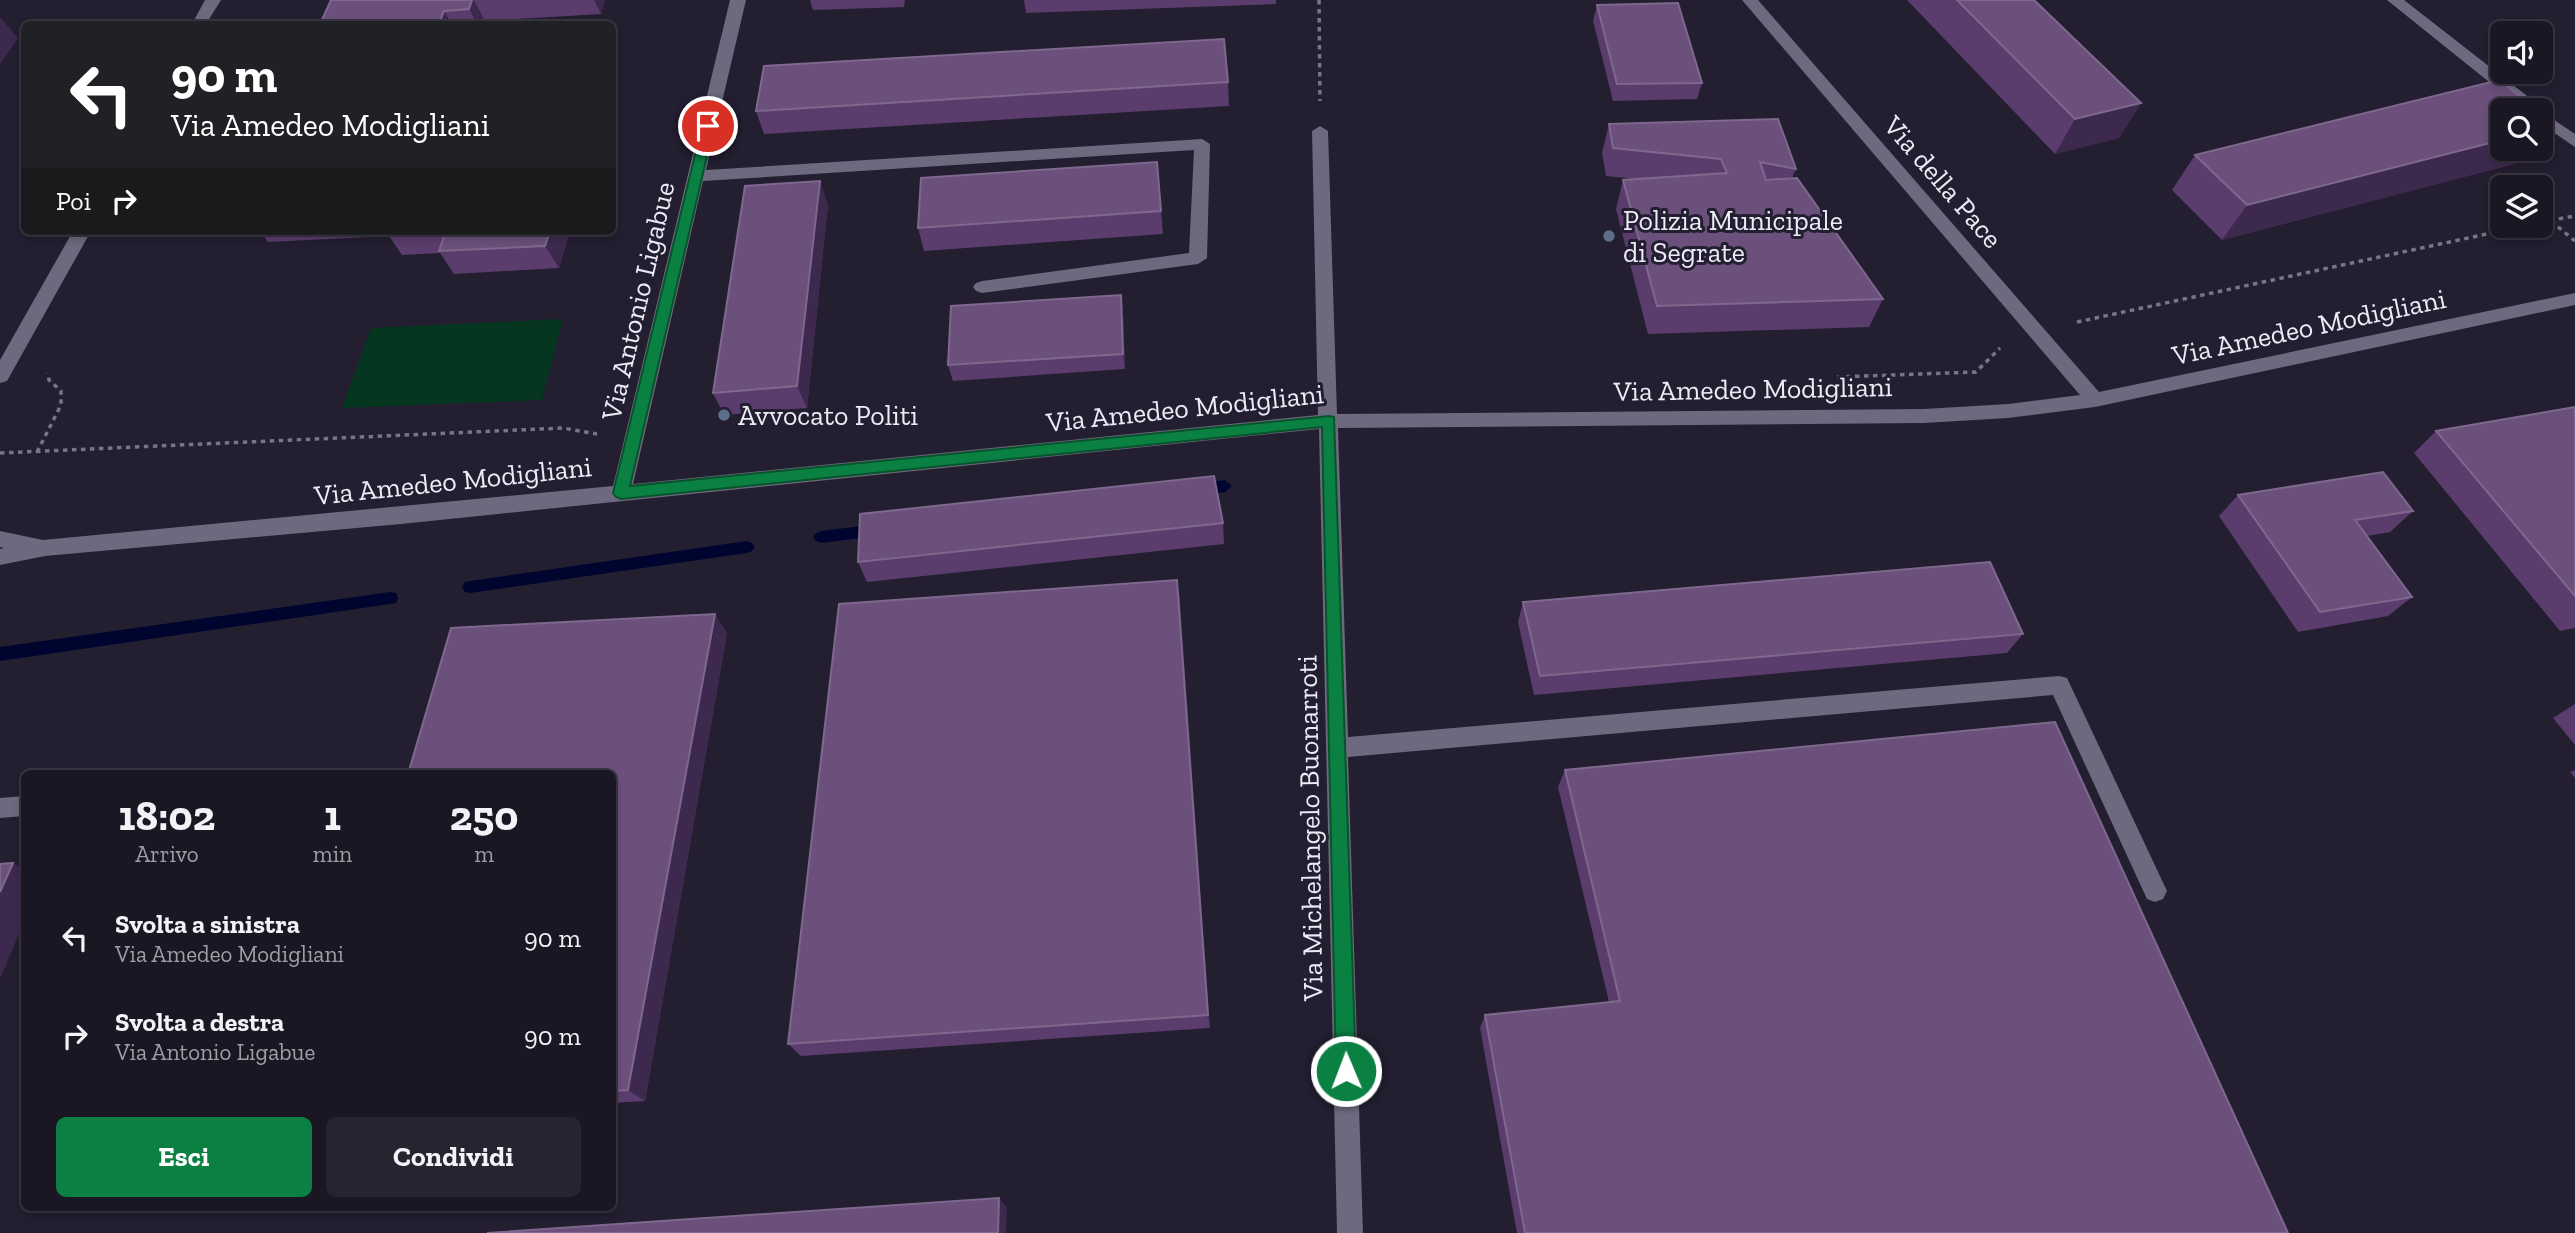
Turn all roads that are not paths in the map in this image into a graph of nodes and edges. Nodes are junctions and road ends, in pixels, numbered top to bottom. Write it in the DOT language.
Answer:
graph roads {
  1 [pos="213,0"];
  2 [pos="738,0"];
  3 [pos="1749,0"];
  4 [pos="2395,0"];
  5 [pos="201,21"];
  6 [pos="2519,98"];
  7 [pos="2553,125"];
  8 [pos="1320,131"];
  9 [pos="2575,142"];
  10 [pos="696,176"];
  11 [pos="80,235"];
  12 [pos="982,287"];
  13 [pos="2575,299"];
  14 [pos="0,376"];
  15 [pos="2095,400"];
  16 [pos="1329,421"];
  17 [pos="621,493"];
  18 [pos="0,539"];
  19 [pos="45,548"];
  20 [pos="0,557"];
  21 [pos="1338,748"];
  22 [pos="21,806"];
  23 [pos="0,808"];
  24 [pos="2155,891"];
  25 [pos="1350,1233"];
  1 -- 5 [label="street"];
  2 -- 10 [label="street, Via Antonio Ligabue"];
  3 -- 15 [label="street, Via della Pace"];
  4 -- 6 [label="street"];
  7 -- 9 [label="street"];
  8 -- 16 [label="street, Via Michelangelo Buonarroti"];
  10 -- 12 [label="street"];
  10 -- 17 [label="street, Via Antonio Ligabue"];
  11 -- 14 [label="street"];
  13 -- 15 [label="street, Via Amedeo Modigliani"];
  15 -- 16 [label="street, Via Amedeo Modigliani"];
  16 -- 17 [label="street, Via Amedeo Modigliani"];
  16 -- 21 [label="street, Via Michelangelo Buonarroti"];
  17 -- 19 [label="street, Via Amedeo Modigliani"];
  18 -- 19 [label="street, Via Amedeo Modigliani"];
  19 -- 20 [label="street, Via Amedeo Modigliani"];
  21 -- 24 [label="street"];
  21 -- 25 [label="street, Via Michelangelo Buonarroti"];
  22 -- 23 [label="street"];
}
